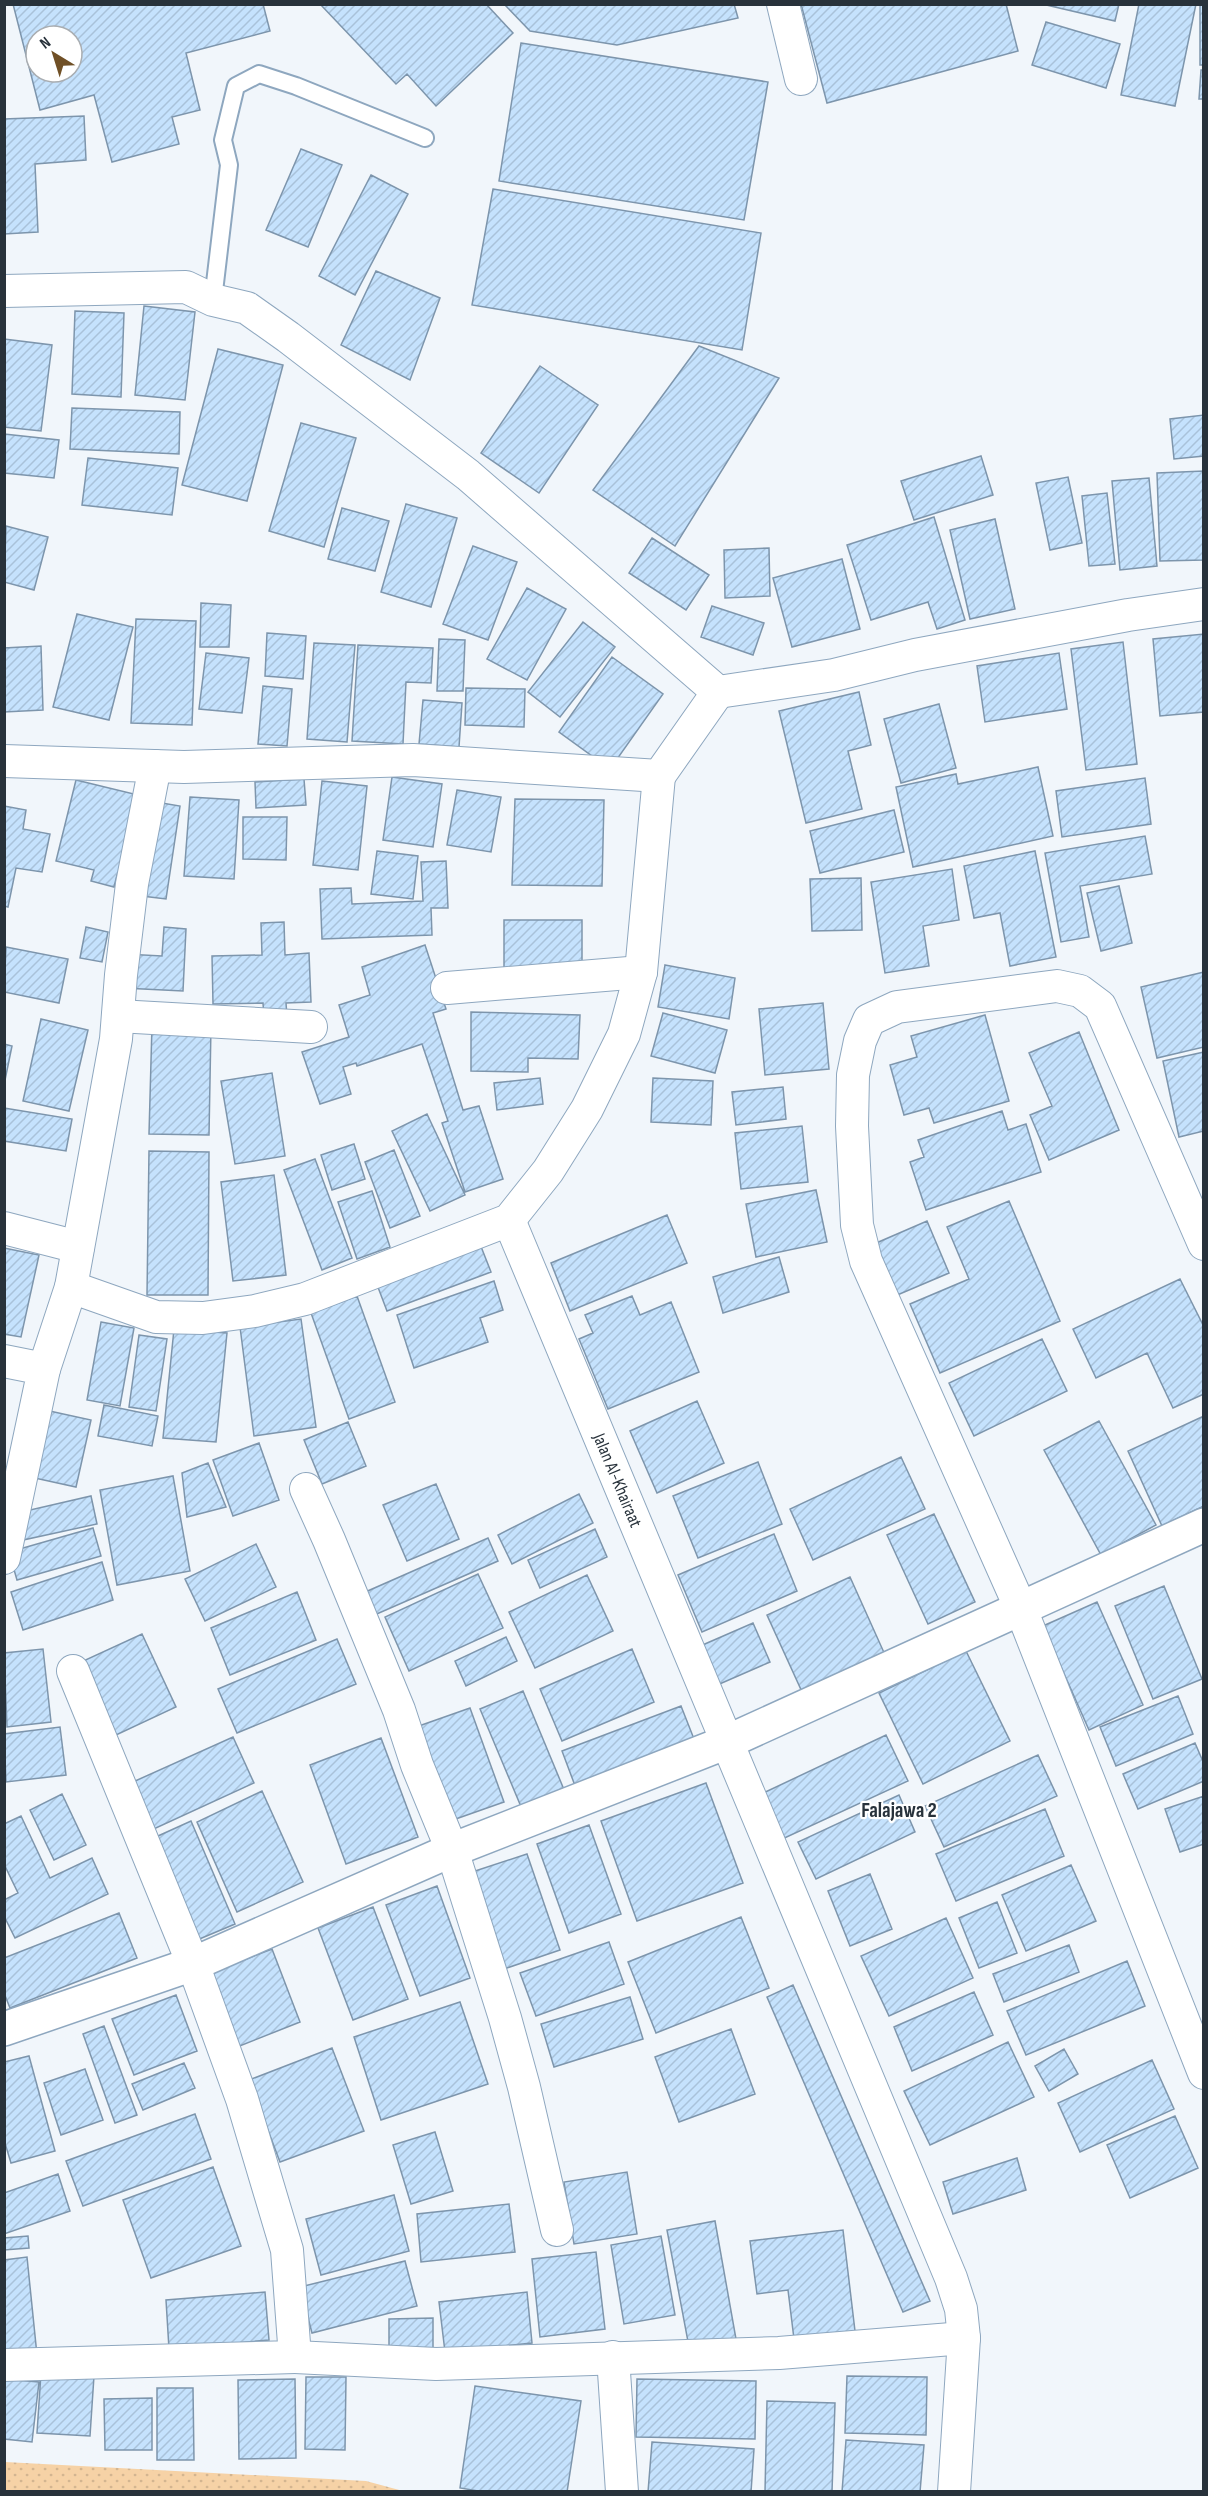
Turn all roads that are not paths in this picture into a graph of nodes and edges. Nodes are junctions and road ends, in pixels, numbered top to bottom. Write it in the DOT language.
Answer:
graph roads {
  1 [pos="783,4"];
  2 [pos="801,79"];
  3 [pos="425,138"];
  4 [pos="4,291"];
  5 [pos="213,300"];
  6 [pos="1203,604"];
  7 [pos="718,692"];
  8 [pos="4,761"];
  9 [pos="155,766"];
  10 [pos="659,776"];
  11 [pos="641,972"];
  12 [pos="447,988"];
  13 [pos="118,1016"];
  14 [pos="311,1028"];
  15 [pos="509,1220"];
  16 [pos="4,1228"];
  17 [pos="1203,1244"];
  18 [pos="78,1247"];
  19 [pos="71,1287"];
  20 [pos="4,1361"];
  21 [pos="44,1369"];
  22 [pos="306,1489"];
  23 [pos="1203,1525"];
  24 [pos="4,1558"];
  25 [pos="1021,1609"];
  26 [pos="74,1671"];
  27 [pos="727,1742"];
  28 [pos="452,1850"];
  29 [pos="193,1964"];
  30 [pos="4,2029"];
  31 [pos="1203,2073"];
  32 [pos="557,2230"];
  33 [pos="964,2338"];
  34 [pos="295,2357"];
  35 [pos="613,2357"];
  36 [pos="4,2365"];
  37 [pos="622,2492"];
  38 [pos="954,2492"];
  1 -- 2 [label="street"];
  3 -- 5 [label="lane"];
  4 -- 5 [label="street"];
  5 -- 7 [label="street"];
  6 -- 7 [label="street"];
  7 -- 10 [label="street"];
  8 -- 9 [label="street"];
  9 -- 10 [label="street"];
  9 -- 13 [label="street"];
  10 -- 11 [label="street"];
  11 -- 12 [label="street"];
  11 -- 15 [label="street"];
  13 -- 14 [label="street"];
  13 -- 18 [label="street"];
  15 -- 19 [label="street"];
  15 -- 27 [label="street, Jalan Al-Khairaat"];
  16 -- 18 [label="street"];
  17 -- 25 [label="street"];
  18 -- 19 [label="street"];
  19 -- 21 [label="street"];
  20 -- 21 [label="street"];
  21 -- 24 [label="street"];
  22 -- 28 [label="street"];
  23 -- 25 [label="street"];
  25 -- 27 [label="street"];
  25 -- 31 [label="street"];
  26 -- 29 [label="street"];
  27 -- 28 [label="street"];
  27 -- 33 [label="street, Jalan Al-Khairaat"];
  28 -- 29 [label="street"];
  28 -- 32 [label="street"];
  29 -- 30 [label="street"];
  29 -- 34 [label="street"];
  33 -- 35 [label="street"];
  33 -- 38 [label="street, Jalan Al-Khairaat"];
  34 -- 35 [label="street"];
  34 -- 36 [label="street"];
  35 -- 37 [label="street"];
}
